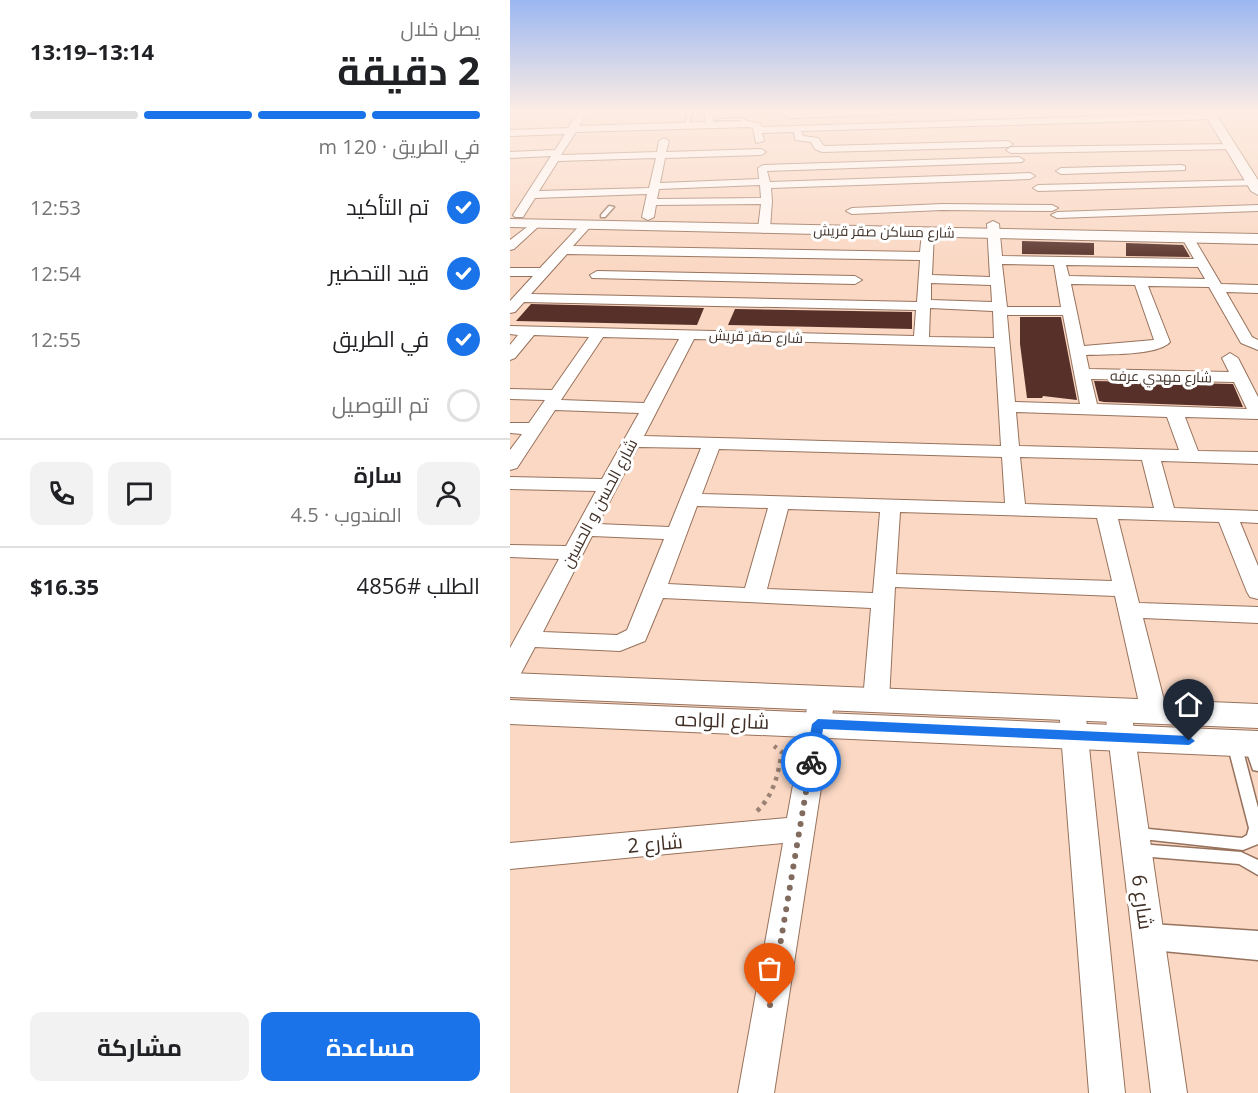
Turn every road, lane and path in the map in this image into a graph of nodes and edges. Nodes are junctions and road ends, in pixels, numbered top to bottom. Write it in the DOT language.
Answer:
graph roads {
  1 [pos="549,162"];
  2 [pos="625,162"];
  3 [pos="659,162"];
  4 [pos="750,162"];
  5 [pos="833,162"];
  6 [pos="866,162"];
  7 [pos="939,162"];
  8 [pos="1020,162"];
  9 [pos="1053,162"];
  10 [pos="1113,162"];
  11 [pos="1173,162"];
  12 [pos="1240,162"];
  13 [pos="760,164"];
  14 [pos="855,165"];
  15 [pos="623,166"];
  16 [pos="1185,172"];
  17 [pos="1064,175"];
  18 [pos="1126,177"];
  19 [pos="594,178"];
  20 [pos="860,181"];
  21 [pos="1033,181"];
  22 [pos="844,182"];
  23 [pos="765,183"];
  24 [pos="949,183"];
  25 [pos="700,184"];
  26 [pos="1178,184"];
  27 [pos="1200,184"];
  28 [pos="654,187"];
  29 [pos="1080,187"];
  30 [pos="1256,187"];
  31 [pos="586,193"];
  32 [pos="918,193"];
  33 [pos="805,195"];
  34 [pos="527,196"];
  35 [pos="1002,196"];
  36 [pos="767,201"];
  37 [pos="699,202"];
  38 [pos="960,206"];
  39 [pos="1258,208"];
  40 [pos="1203,209"];
  41 [pos="1146,211"];
  42 [pos="852,212"];
  43 [pos="1102,213"];
  44 [pos="1058,216"];
  45 [pos="517,222"];
  46 [pos="765,224"];
  47 [pos="586,225"];
  48 [pos="704,227"];
  49 [pos="1163,228"];
  50 [pos="802,229"];
  51 [pos="993,229"];
  52 [pos="1258,230"];
  53 [pos="928,232"];
  54 [pos="1188,238"];
  55 [pos="1258,239"];
  56 [pos="510,246"];
  57 [pos="564,249"];
  58 [pos="616,250"];
  59 [pos="690,252"];
  60 [pos="793,254"];
  61 [pos="859,255"];
  62 [pos="927,256"];
  63 [pos="996,260"];
  64 [pos="1059,260"];
  65 [pos="1202,262"];
  66 [pos="510,272"];
  67 [pos="543,272"];
  68 [pos="597,275"];
  69 [pos="676,277"];
  70 [pos="729,278"];
  71 [pos="784,279"];
  72 [pos="925,279"];
  73 [pos="855,280"];
  74 [pos="1063,280"];
  75 [pos="998,281"];
  76 [pos="1140,282"];
  77 [pos="1215,286"];
  78 [pos="1258,290"];
  79 [pos="520,298"];
  80 [pos="578,299"];
  81 [pos="717,302"];
  82 [pos="850,305"];
  83 [pos="923,305"];
  84 [pos="510,309"];
  85 [pos="1000,309"];
  86 [pos="1070,311"];
  87 [pos="510,330"];
  88 [pos="530,330"];
  89 [pos="599,332"];
  90 [pos="695,335"];
  91 [pos="921,341"];
  92 [pos="1252,342"];
  93 [pos="1003,343"];
  94 [pos="1078,351"];
  95 [pos="510,356"];
  96 [pos="1230,358"];
  97 [pos="1082,374"];
  98 [pos="1239,377"];
  99 [pos="510,394"];
  100 [pos="553,400"];
  101 [pos="1008,407"];
  102 [pos="650,408"];
  103 [pos="1089,409"];
  104 [pos="1174,411"];
  105 [pos="1258,413"];
  106 [pos="510,428"];
  107 [pos="534,429"];
  108 [pos="632,441"];
  109 [pos="712,444"];
  110 [pos="1012,453"];
  111 [pos="1150,456"];
  112 [pos="1191,457"];
  113 [pos="1258,458"];
  114 [pos="510,464"];
  115 [pos="510,483"];
  116 [pos="609,485"];
  117 [pos="690,500"];
  118 [pos="780,502"];
  119 [pos="890,506"];
  120 [pos="1015,508"];
  121 [pos="1106,512"];
  122 [pos="1166,514"];
  123 [pos="1227,516"];
  124 [pos="1258,517"];
  125 [pos="585,530"];
  126 [pos="677,533"];
  127 [pos="510,551"];
  128 [pos="573,553"];
  129 [pos="884,590"];
  130 [pos="654,591"];
  131 [pos="1258,592"];
  132 [pos="754,595"];
  133 [pos="1127,599"];
  134 [pos="1258,615"];
  135 [pos="515,661"];
  136 [pos="876,700"];
  137 [pos="820,710"];
  138 [pos="510,712"];
  139 [pos="1154,712"];
  140 [pos="1073,722"];
  141 [pos="1120,724"];
  142 [pos="1252,742"];
  143 [pos="770,744"];
  144 [pos="751,814"];
  145 [pos="800,829"];
  146 [pos="1135,842"];
  147 [pos="510,856"];
  148 [pos="1258,868"];
  149 [pos="1148,936"];
  150 [pos="1258,939"];
  151 [pos="1258,952"];
  152 [pos="756,1093"];
  153 [pos="1107,1093"];
  154 [pos="1169,1093"];
  1 -- 34 [label="street"];
  2 -- 15 [label="street"];
  3 -- 28 [label="street"];
  4 -- 13 [label="street"];
  5 -- 13 [label="street"];
  6 -- 14 [label="street"];
  7 -- 24 [label="street"];
  8 -- 21 [label="street"];
  9 -- 17 [label="street"];
  10 -- 18 [label="street"];
  11 -- 16 [label="street"];
  12 -- 30 [label="street"];
  13 -- 14 [label="street"];
  13 -- 23 [label="street"];
  14 -- 20 [label="street"];
  16 -- 18 [label="street"];
  16 -- 27 [label="street"];
  17 -- 18 [label="street"];
  17 -- 21 [label="street"];
  18 -- 26 [label="street"];
  18 -- 29 [label="street"];
  19 -- 31 [label="street"];
  20 -- 22 [label="street"];
  20 -- 32 [label="street"];
  21 -- 24 [label="street"];
  21 -- 29 [label="street"];
  21 -- 44 [label="street"];
  22 -- 23 [label="street"];
  22 -- 33 [label="street"];
  23 -- 25 [label="street"];
  23 -- 36 [label="street"];
  24 -- 32 [label="street"];
  25 -- 28 [label="street"];
  25 -- 37 [label="street"];
  26 -- 27 [label="street"];
  26 -- 40 [label="street"];
  27 -- 30 [label="street"];
  28 -- 31 [label="street"];
  28 -- 37 [label="street"];
  28 -- 45 [label="street, شارع مساكن صقر قريش"];
  28 -- 46 [label="street, شارع مساكن صقر قريش"];
  29 -- 43 [label="street"];
  31 -- 34 [label="street"];
  32 -- 38 [label="street"];
  32 -- 42 [label="street"];
  34 -- 45 [label="street"];
  35 -- 38 [label="street"];
  36 -- 37 [label="street"];
  36 -- 46 [label="street"];
  38 -- 44 [label="street"];
  39 -- 40 [label="street"];
  40 -- 41 [label="street"];
  41 -- 43 [label="street"];
  41 -- 49 [label="street"];
  42 -- 46 [label="street, شارع مساكن صقر قريش"];
  42 -- 51 [label="street, شارع مساكن صقر قريش"];
  43 -- 44 [label="street"];
  44 -- 49 [label="street, شارع مساكن صقر قريش"];
  44 -- 51 [label="street, شارع مساكن صقر قريش"];
  45 -- 47 [label="street, شارع مساكن صقر قريش"];
  45 -- 56 [label="street"];
  46 -- 48 [label="street, شارع مساكن صقر قريش"];
  46 -- 50 [label="street, شارع مساكن صقر قريش"];
  47 -- 48 [label="street, شارع مساكن صقر قريش"];
  47 -- 57 [label="street"];
  48 -- 59 [label="street"];
  49 -- 52 [label="street, شارع مساكن صقر قريش"];
  50 -- 53 [label="street, شارع مساكن صقر قريش"];
  50 -- 60 [label="street"];
  51 -- 53 [label="street, شارع مساكن صقر قريش"];
  51 -- 54 [label="street, شارع مساكن صقر قريش"];
  51 -- 63 [label="street"];
  53 -- 62 [label="street"];
  54 -- 55 [label="street, شارع مساكن صقر قريش"];
  54 -- 65 [label="street"];
  57 -- 58 [label="street"];
  57 -- 67 [label="street"];
  58 -- 59 [label="street"];
  58 -- 68 [label="street"];
  59 -- 60 [label="street"];
  59 -- 69 [label="street"];
  60 -- 61 [label="street"];
  60 -- 71 [label="street"];
  61 -- 62 [label="street"];
  61 -- 73 [label="street"];
  62 -- 72 [label="street"];
  63 -- 64 [label="street"];
  63 -- 75 [label="street"];
  64 -- 65 [label="street"];
  64 -- 74 [label="street"];
  65 -- 77 [label="street"];
  66 -- 67 [label="street"];
  67 -- 79 [label="street"];
  68 -- 69 [label="street"];
  68 -- 80 [label="street"];
  69 -- 70 [label="street"];
  70 -- 71 [label="street"];
  70 -- 81 [label="street, شارع الحسن و الحسين"];
  71 -- 73 [label="street"];
  72 -- 75 [label="street"];
  72 -- 83 [label="street"];
  73 -- 82 [label="street"];
  74 -- 76 [label="street"];
  74 -- 86 [label="street"];
  75 -- 85 [label="street"];
  76 -- 77 [label="street"];
  76 -- 94 [label="street"];
  77 -- 78 [label="street"];
  77 -- 92 [label="street"];
  79 -- 80 [label="street"];
  79 -- 84 [label="street"];
  80 -- 81 [label="street"];
  81 -- 82 [label="street"];
  81 -- 90 [label="street, شارع الحسن و الحسين"];
  82 -- 83 [label="street"];
  83 -- 85 [label="street"];
  83 -- 91 [label="street"];
  85 -- 86 [label="street"];
  85 -- 93 [label="street"];
  86 -- 94 [label="street"];
  87 -- 88 [label="street, شارع صقر قريش"];
  88 -- 89 [label="street, شارع صقر قريش"];
  88 -- 95 [label="street"];
  89 -- 90 [label="street, شارع صقر قريش"];
  89 -- 100 [label="street"];
  90 -- 91 [label="street, شارع صقر قريش"];
  90 -- 102 [label="street, شارع الحسن و الحسين"];
  91 -- 93 [label="street, شارع صقر قريش"];
  93 -- 101 [label="street"];
  94 -- 97 [label="street"];
  96 -- 98 [label="street"];
  97 -- 98 [label="street, شارع مهدي عرفه"];
  97 -- 103 [label="street"];
  98 -- 105 [label="street"];
  99 -- 100 [label="street"];
  100 -- 102 [label="street"];
  100 -- 107 [label="street"];
  101 -- 103 [label="street"];
  101 -- 110 [label="street"];
  102 -- 108 [label="street, شارع الحسن و الحسين"];
  103 -- 104 [label="street"];
  104 -- 105 [label="street"];
  104 -- 112 [label="street"];
  106 -- 107 [label="street"];
  107 -- 114 [label="street"];
  108 -- 109 [label="street"];
  108 -- 116 [label="street, شارع الحسن و الحسين"];
  109 -- 110 [label="street"];
  109 -- 117 [label="street"];
  110 -- 111 [label="street"];
  110 -- 120 [label="street"];
  111 -- 112 [label="street"];
  111 -- 122 [label="street"];
  112 -- 113 [label="street"];
  115 -- 116 [label="street"];
  116 -- 125 [label="street, شارع الحسن و الحسين"];
  117 -- 118 [label="street"];
  117 -- 126 [label="street"];
  118 -- 119 [label="street"];
  118 -- 132 [label="street"];
  119 -- 120 [label="street"];
  119 -- 129 [label="street"];
  120 -- 121 [label="street"];
  121 -- 122 [label="street"];
  121 -- 133 [label="street"];
  122 -- 123 [label="street"];
  123 -- 124 [label="street"];
  123 -- 131 [label="street"];
  125 -- 126 [label="street"];
  125 -- 128 [label="street, شارع الحسن و الحسين"];
  126 -- 130 [label="street"];
  127 -- 128 [label="street"];
  128 -- 135 [label="street, شارع الحسن و الحسين"];
  129 -- 132 [label="street"];
  129 -- 133 [label="street"];
  129 -- 136 [label="street"];
  130 -- 132 [label="street"];
  130 -- 135 [label="street"];
  133 -- 134 [label="street"];
  133 -- 139 [label="street"];
  135 -- 137 [label="street, شارع الواحه"];
  136 -- 137 [label="street, شارع الواحه"];
  136 -- 140 [label="street, شارع الواحه"];
  137 -- 138 [label="street, شارع الواحه"];
  137 -- 140 [label="street, شارع الواحه"];
  137 -- 145 [label="street"];
  139 -- 141 [label="street, شارع الواحه"];
  139 -- 142 [label="street, شارع الواحه"];
  140 -- 141 [label="street, شارع الواحه"];
  140 -- 153 [label="street"];
  141 -- 142 [label="street, شارع الواحه"];
  141 -- 146 [label="street, شارع 6"];
  142 -- 146 [label="lane"];
  143 -- 144 [label="path"];
  145 -- 147 [label="street, شارع 2"];
  145 -- 152 [label="street"];
  146 -- 148 [label="lane"];
  146 -- 149 [label="street, شارع 6"];
  149 -- 150 [label="lane"];
  149 -- 151 [label="lane"];
  149 -- 154 [label="street, شارع 6"];
}
